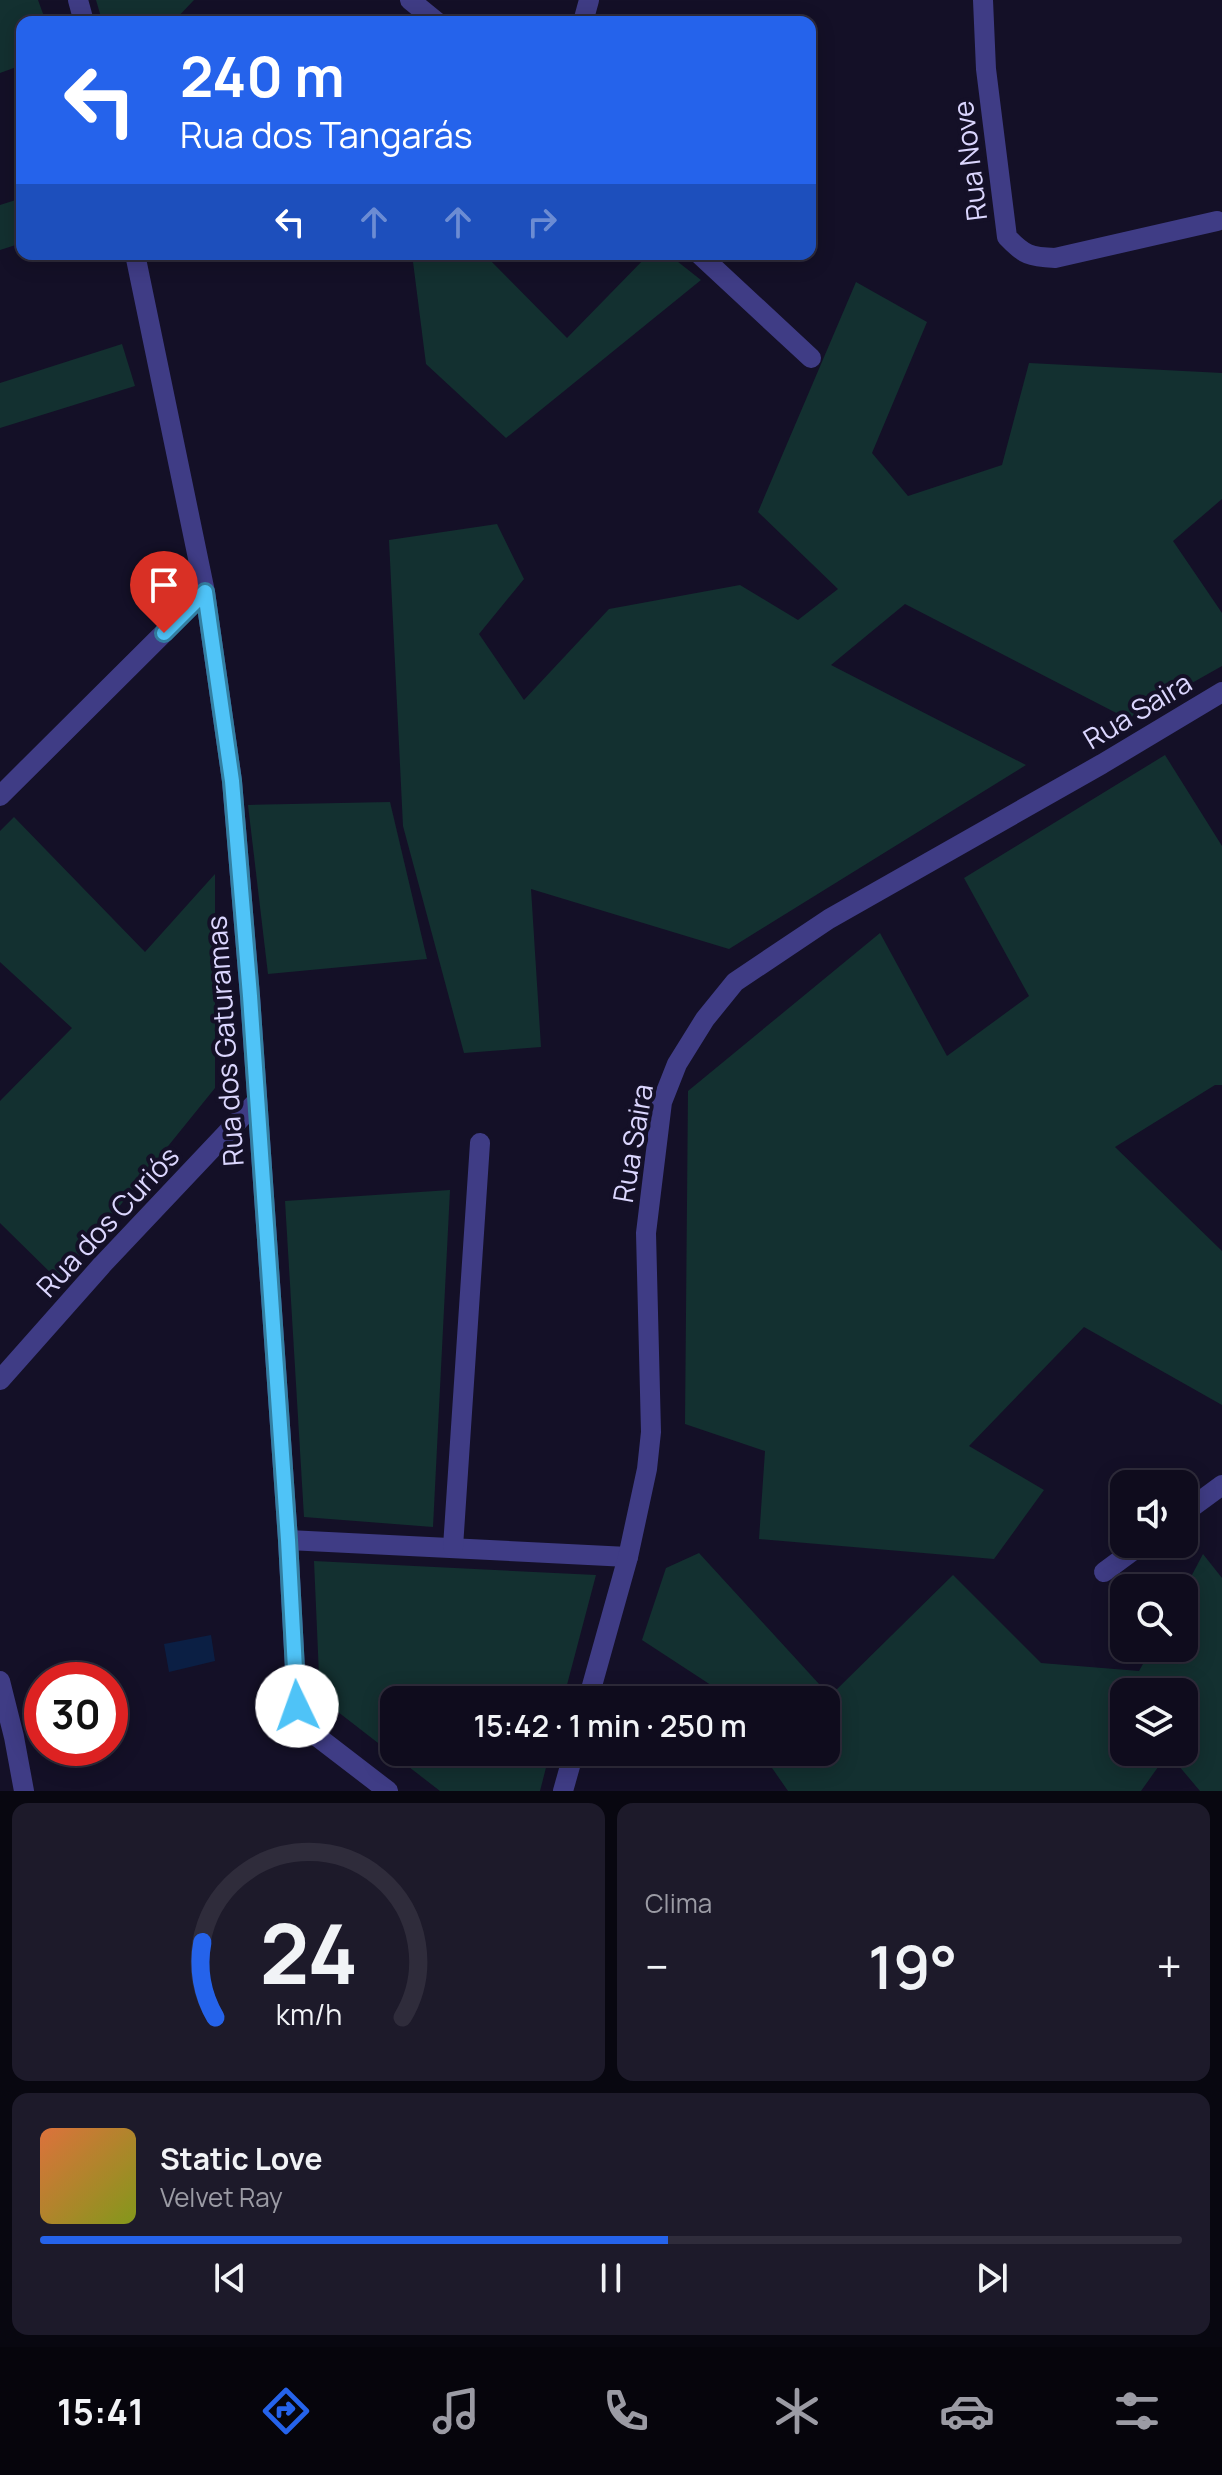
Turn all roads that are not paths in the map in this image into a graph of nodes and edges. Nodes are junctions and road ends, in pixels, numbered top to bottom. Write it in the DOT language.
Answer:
graph roads {
  1 [pos="410,0"];
  2 [pos="983,0"];
  3 [pos="430,16"];
  4 [pos="1217,221"];
  5 [pos="136,260"];
  6 [pos="705,260"];
  7 [pos="811,358"];
  8 [pos="205,592"];
  9 [pos="1222,692"];
  10 [pos="0,796"];
  11 [pos="256,1102"];
  12 [pos="480,1143"];
  13 [pos="0,1380"];
  14 [pos="1222,1485"];
  15 [pos="1198,1503"];
  16 [pos="288,1540"];
  17 [pos="453,1547"];
  18 [pos="628,1557"];
  19 [pos="1123,1558"];
  20 [pos="1104,1572"];
  21 [pos="0,1681"];
  22 [pos="592,1686"];
  23 [pos="570,1766"];
  24 [pos="24,1791"];
  25 [pos="388,1791"];
  26 [pos="563,1791"];
  1 -- 3 [label="street"];
  2 -- 4 [label="street, Rua Nove"];
  5 -- 8 [label="street, Rua dos Gaturamas"];
  6 -- 7 [label="street"];
  8 -- 10 [label="street"];
  8 -- 11 [label="street, Rua dos Gaturamas"];
  9 -- 18 [label="street, Rua Saira"];
  11 -- 13 [label="street, Rua dos Curiós"];
  11 -- 16 [label="street, Rua dos Gaturamas"];
  12 -- 17 [label="street"];
  14 -- 15 [label="street"];
  16 -- 17 [label="street"];
  16 -- 25 [label="street, Rua dos Gaturamas"];
  17 -- 18 [label="street"];
  18 -- 22 [label="street, Rua Saira"];
  19 -- 20 [label="street"];
  21 -- 24 [label="street"];
  23 -- 26 [label="street"];
}
